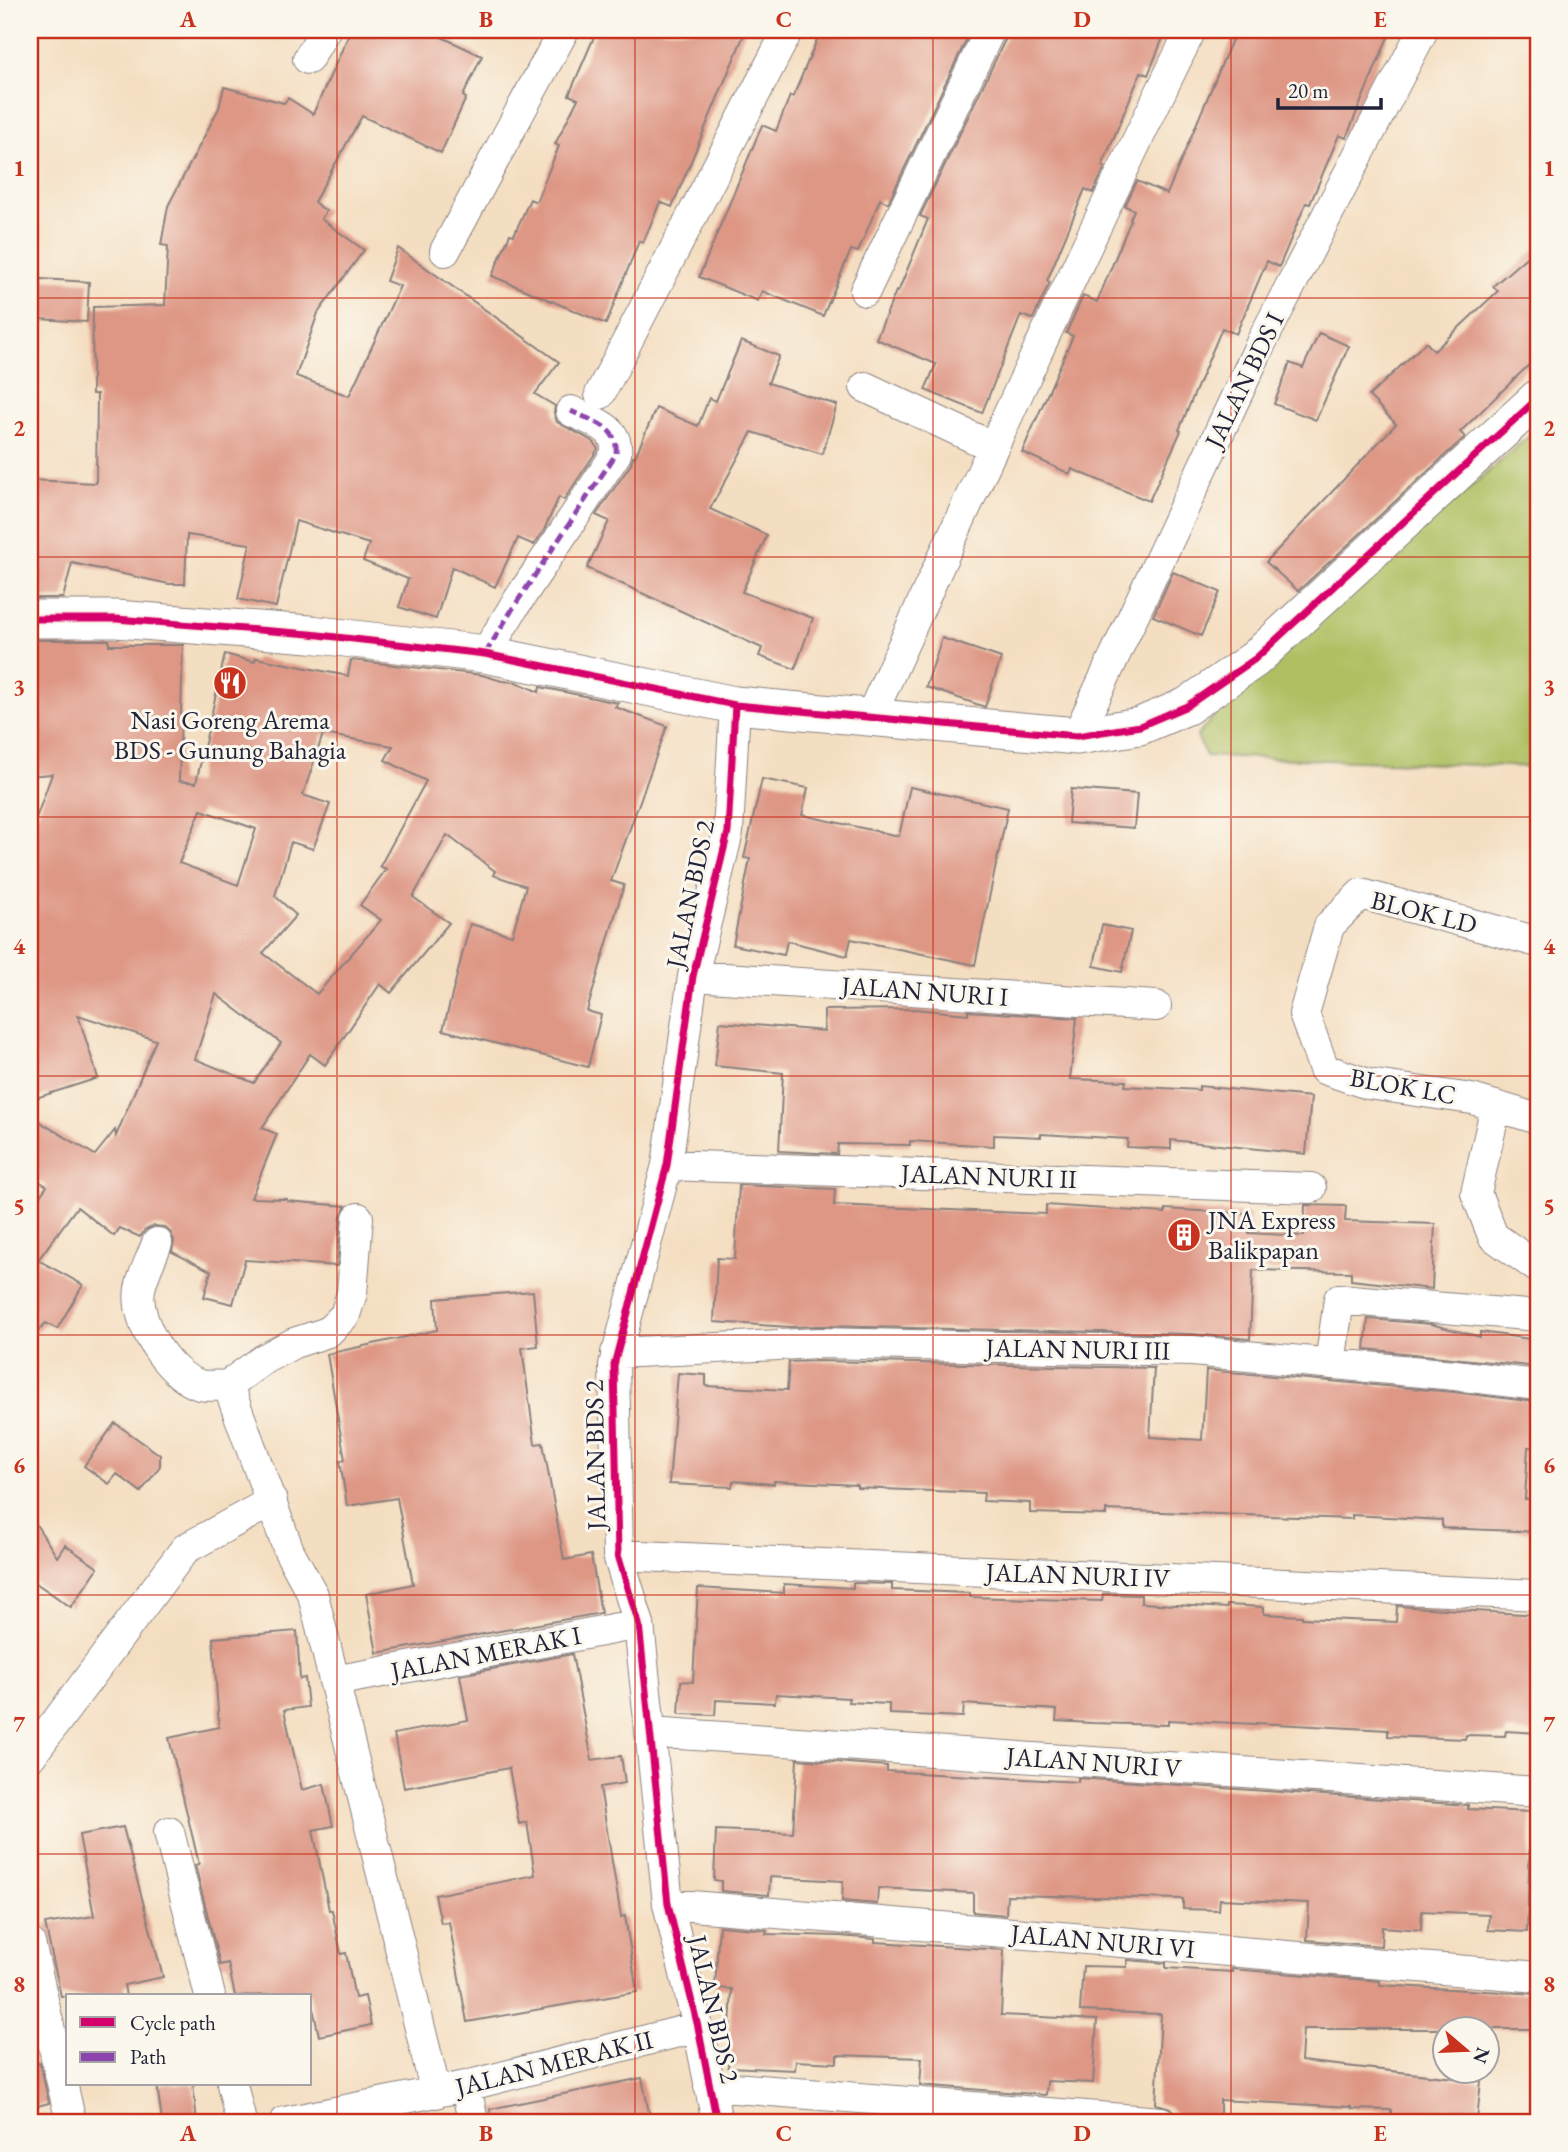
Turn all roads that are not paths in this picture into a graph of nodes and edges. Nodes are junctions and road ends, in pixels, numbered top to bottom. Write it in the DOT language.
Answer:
graph roads {
  1 [pos="325,30"];
  2 [pos="564,30"];
  3 [pos="788,30"];
  4 [pos="990,30"];
  5 [pos="1191,30"];
  6 [pos="1423,30"];
  7 [pos="308,59"];
  8 [pos="445,251"];
  9 [pos="865,291"];
  10 [pos="865,387"];
  11 [pos="600,394"];
  12 [pos="1538,398"];
  13 [pos="571,411"];
  14 [pos="993,447"];
  15 [pos="30,619"];
  16 [pos="485,654"];
  17 [pos="735,705"];
  18 [pos="870,718"];
  19 [pos="1077,736"];
  20 [pos="1538,942"];
  21 [pos="693,976"];
  22 [pos="1156,1006"];
  23 [pos="1304,1014"];
  24 [pos="1496,1106"];
  25 [pos="1538,1119"];
  26 [pos="667,1165"];
  27 [pos="1311,1188"];
  28 [pos="358,1218"];
  29 [pos="157,1243"];
  30 [pos="1538,1268"];
  31 [pos="1538,1316"];
  32 [pos="616,1353"];
  33 [pos="1330,1364"];
  34 [pos="228,1385"];
  35 [pos="1538,1385"];
  36 [pos="272,1501"];
  37 [pos="618,1555"];
  38 [pos="1538,1595"];
  39 [pos="639,1624"];
  40 [pos="334,1681"];
  41 [pos="650,1732"];
  42 [pos="30,1758"];
  43 [pos="1538,1792"];
  44 [pos="169,1832"];
  45 [pos="668,1904"];
  46 [pos="30,1943"];
  47 [pos="1538,1977"];
  48 [pos="210,1994"];
  49 [pos="698,2027"];
  50 [pos="709,2085"];
  51 [pos="233,2086"];
  52 [pos="466,2086"];
  53 [pos="436,2092"];
  54 [pos="71,2122"];
  55 [pos="242,2122"];
  56 [pos="285,2122"];
  57 [pos="473,2122"];
  58 [pos="717,2122"];
  59 [pos="1161,2122"];
  1 -- 7 [label="street"];
  2 -- 8 [label="street"];
  3 -- 11 [label="street"];
  4 -- 9 [label="street"];
  5 -- 14 [label="street"];
  6 -- 19 [label="street, JALAN BDS I"];
  10 -- 14 [label="street"];
  12 -- 19 [label="street"];
  13 -- 16 [label="street"];
  14 -- 18 [label="street"];
  15 -- 16 [label="street"];
  16 -- 17 [label="street"];
  17 -- 18 [label="street"];
  17 -- 21 [label="street, JALAN BDS 2"];
  18 -- 19 [label="street"];
  20 -- 23 [label="street, BLOK LD"];
  21 -- 22 [label="street, JALAN NURI I"];
  21 -- 26 [label="street, JALAN BDS 2"];
  23 -- 24 [label="street, BLOK LC"];
  24 -- 25 [label="street, BLOK LC"];
  24 -- 30 [label="street"];
  26 -- 27 [label="street, JALAN NURI II"];
  26 -- 32 [label="street, JALAN BDS 2"];
  28 -- 34 [label="street"];
  29 -- 34 [label="street"];
  31 -- 33 [label="street"];
  32 -- 33 [label="street, JALAN NURI III"];
  32 -- 37 [label="street, JALAN BDS 2"];
  33 -- 35 [label="street, JALAN NURI III"];
  34 -- 36 [label="street"];
  36 -- 40 [label="street"];
  36 -- 42 [label="street"];
  37 -- 38 [label="street, JALAN NURI IV"];
  37 -- 39 [label="street, JALAN BDS 2"];
  39 -- 40 [label="street, JALAN MERAK I"];
  39 -- 41 [label="street, JALAN BDS 2"];
  40 -- 53 [label="street"];
  41 -- 43 [label="street, JALAN NURI V"];
  41 -- 45 [label="street, JALAN BDS 2"];
  44 -- 48 [label="street"];
  45 -- 47 [label="street, JALAN NURI VI"];
  45 -- 49 [label="street, JALAN BDS 2"];
  46 -- 54 [label="street"];
  49 -- 50 [label="street, JALAN BDS 2"];
  49 -- 52 [label="street, JALAN MERAK II"];
  50 -- 58 [label="street, JALAN BDS 2"];
  50 -- 59 [label="street"];
  51 -- 55 [label="street"];
  52 -- 53 [label="street, JALAN MERAK II"];
  52 -- 57 [label="street"];
  53 -- 56 [label="street, JALAN MERAK II"];
}
